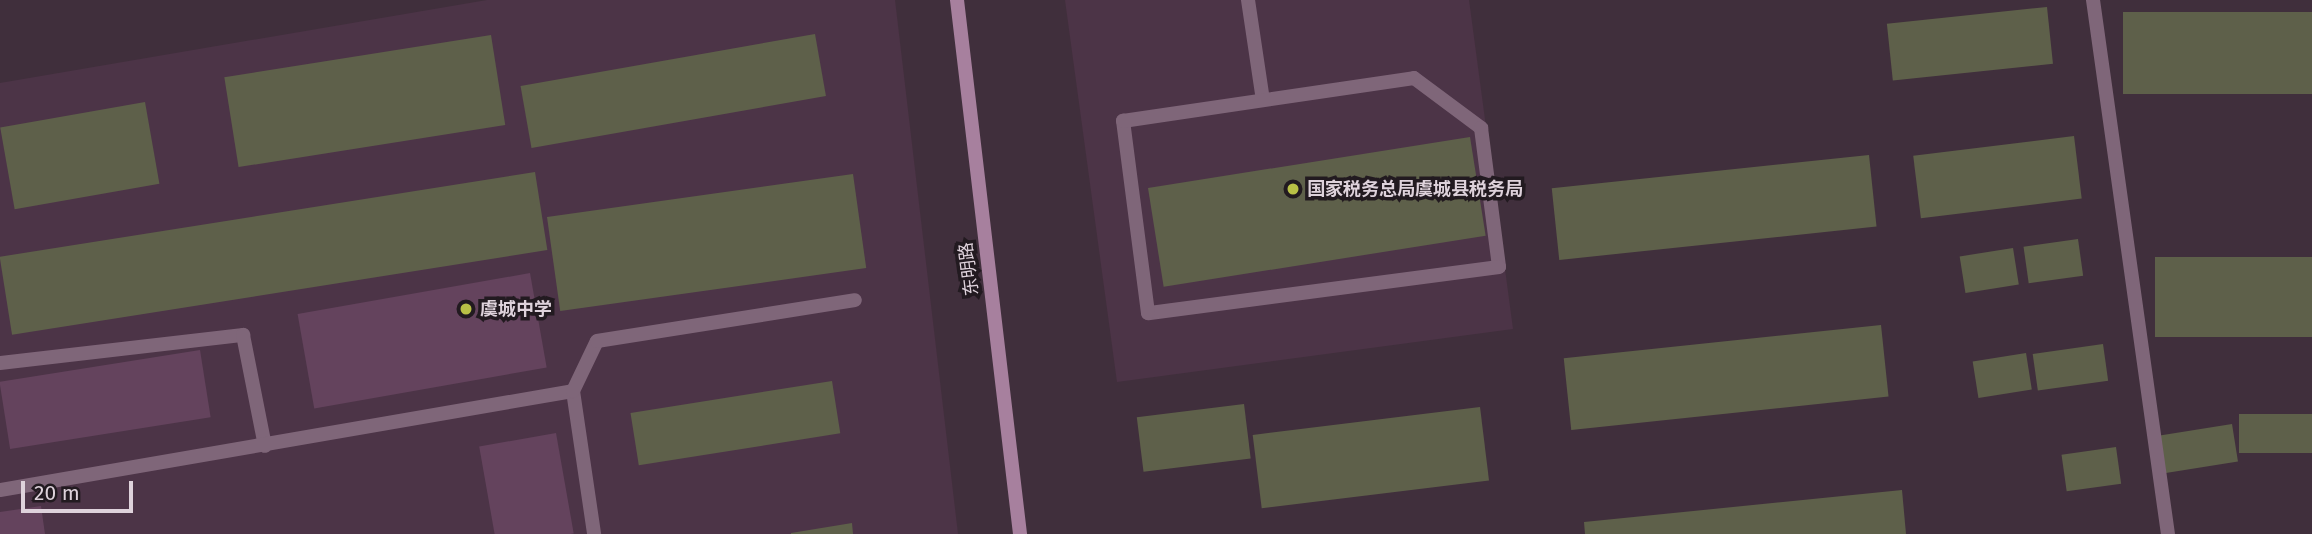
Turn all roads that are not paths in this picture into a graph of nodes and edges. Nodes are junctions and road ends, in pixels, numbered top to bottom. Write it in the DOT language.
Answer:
graph roads {
  1 [pos="957,0"];
  2 [pos="1248,0"];
  3 [pos="2093,0"];
  4 [pos="1263,100"];
  5 [pos="855,300"];
  6 [pos="0,363"];
  7 [pos="573,391"];
  8 [pos="265,446"];
  9 [pos="0,490"];
  10 [pos="593,534"];
  11 [pos="1020,534"];
  12 [pos="2168,534"];
  1 -- 11 [label="main road, 东明路"];
  2 -- 4 [label="lane"];
  3 -- 12 [label="lane"];
  4 -- 4 [label="lane"];
  5 -- 7 [label="lane"];
  6 -- 8 [label="lane"];
  7 -- 8 [label="lane"];
  7 -- 10 [label="lane"];
  8 -- 9 [label="lane"];
}
